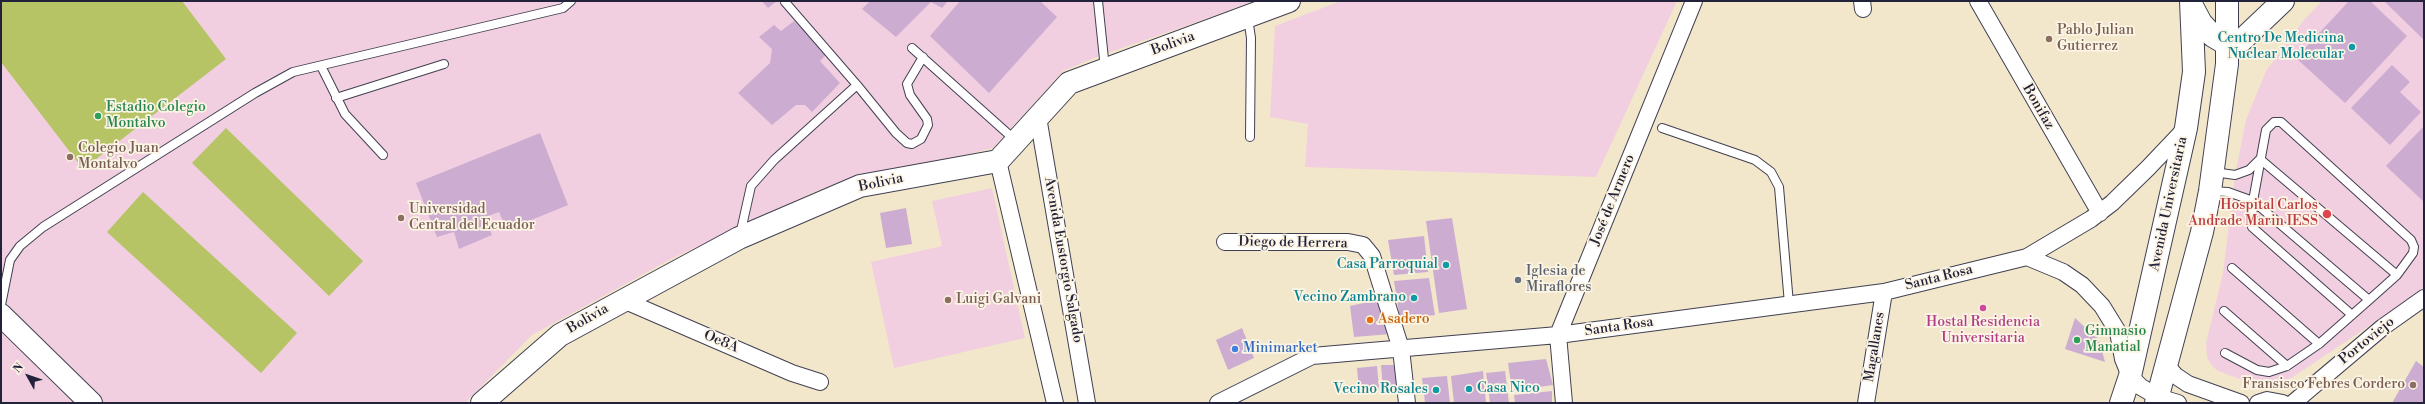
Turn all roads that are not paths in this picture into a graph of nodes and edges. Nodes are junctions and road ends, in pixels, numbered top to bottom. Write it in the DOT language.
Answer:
graph roads {
  1 [pos="571,1"];
  2 [pos="1098,1"];
  3 [pos="1288,1"];
  4 [pos="1694,1"];
  5 [pos="1978,1"];
  6 [pos="2227,1"];
  7 [pos="2284,1"];
  8 [pos="785,2"];
  9 [pos="2191,2"];
  10 [pos="1248,17"];
  11 [pos="2228,45"];
  12 [pos="912,48"];
  13 [pos="923,57"];
  14 [pos="444,64"];
  15 [pos="321,66"];
  16 [pos="1105,69"];
  17 [pos="858,85"];
  18 [pos="336,98"];
  19 [pos="1038,117"];
  20 [pos="1662,128"];
  21 [pos="2186,128"];
  22 [pos="1250,137"];
  23 [pos="1014,140"];
  24 [pos="383,155"];
  25 [pos="2260,159"];
  26 [pos="998,161"];
  27 [pos="2211,181"];
  28 [pos="2253,201"];
  29 [pos="2100,213"];
  30 [pos="739,238"];
  31 [pos="1225,242"];
  32 [pos="2027,257"];
  33 [pos="2232,268"];
  34 [pos="2397,275"];
  35 [pos="1884,292"];
  36 [pos="2424,298"];
  37 [pos="623,300"];
  38 [pos="2369,300"];
  39 [pos="1789,304"];
  40 [pos="1,305"];
  41 [pos="2224,311"];
  42 [pos="1,315"];
  43 [pos="2352,315"];
  44 [pos="1558,335"];
  45 [pos="2319,344"];
  46 [pos="1401,349"];
  47 [pos="2225,353"];
  48 [pos="2167,366"];
  49 [pos="2287,366"];
  50 [pos="2130,376"];
  51 [pos="820,382"];
  52 [pos="2164,401"];
  53 [pos="91,403"];
  54 [pos="482,403"];
  55 [pos="1055,403"];
  56 [pos="1088,403"];
  57 [pos="1218,403"];
  58 [pos="1407,403"];
  59 [pos="1564,403"];
  60 [pos="1866,403"];
  61 [pos="2121,403"];
  62 [pos="2241,403"];
  63 [pos="2258,403"];
  64 [pos="2283,403"];
  65 [pos="2293,403"];
  1 -- 15 [label="lane"];
  2 -- 16 [label="lane"];
  3 -- 10 [label="street, Bolivia"];
  4 -- 44 [label="street, José de Armero"];
  5 -- 29 [label="street, Bonifaz"];
  6 -- 11 [label="street"];
  7 -- 11 [label="street"];
  8 -- 17 [label="lane"];
  9 -- 11 [label="street"];
  9 -- 21 [label="street, Avenida Universitaria"];
  10 -- 16 [label="street, Bolivia"];
  10 -- 22 [label="lane"];
  11 -- 27 [label="street"];
  12 -- 13 [label="lane"];
  13 -- 17 [label="lane"];
  13 -- 23 [label="lane"];
  14 -- 18 [label="lane"];
  15 -- 18 [label="lane"];
  15 -- 40 [label="lane"];
  16 -- 19 [label="street, Bolivia"];
  17 -- 30 [label="lane"];
  18 -- 24 [label="lane"];
  19 -- 23 [label="street, Bolivia"];
  19 -- 56 [label="street, Avenida Eustorgio Salgado"];
  20 -- 39 [label="lane"];
  21 -- 29 [label="street, Santa Rosa"];
  21 -- 50 [label="street, Avenida Universitaria"];
  23 -- 26 [label="street, Bolivia"];
  25 -- 27 [label="lane"];
  25 -- 28 [label="lane"];
  25 -- 34 [label="lane"];
  25 -- 34 [label="lane"];
  26 -- 30 [label="street, Bolivia"];
  26 -- 55 [label="street"];
  27 -- 28 [label="lane"];
  27 -- 48 [label="street"];
  28 -- 38 [label="lane"];
  28 -- 43 [label="lane"];
  29 -- 32 [label="street, Santa Rosa"];
  30 -- 37 [label="street, Bolivia"];
  31 -- 46 [label="street, Diego de Herrera"];
  32 -- 35 [label="street, Santa Rosa"];
  32 -- 50 [label="street"];
  33 -- 45 [label="lane"];
  34 -- 38 [label="lane"];
  35 -- 39 [label="street, Santa Rosa"];
  35 -- 60 [label="street, Magallanes"];
  36 -- 65 [label="street, Portoviejo"];
  37 -- 51 [label="street, Oe8A"];
  37 -- 54 [label="street, Bolivia"];
  38 -- 43 [label="lane"];
  39 -- 44 [label="street, Santa Rosa"];
  41 -- 49 [label="lane"];
  42 -- 53 [label="street"];
  43 -- 45 [label="lane"];
  44 -- 46 [label="street, Santa Rosa"];
  44 -- 59 [label="street, José de Armero"];
  45 -- 49 [label="lane"];
  46 -- 57 [label="street, Santa Rosa"];
  46 -- 58 [label="street, Diego de Herrera"];
  47 -- 49 [label="lane"];
  48 -- 52 [label="street"];
  48 -- 62 [label="street"];
  50 -- 52 [label="street"];
  50 -- 61 [label="street, Avenida Universitaria"];
  63 -- 64 [label="street"];
}
